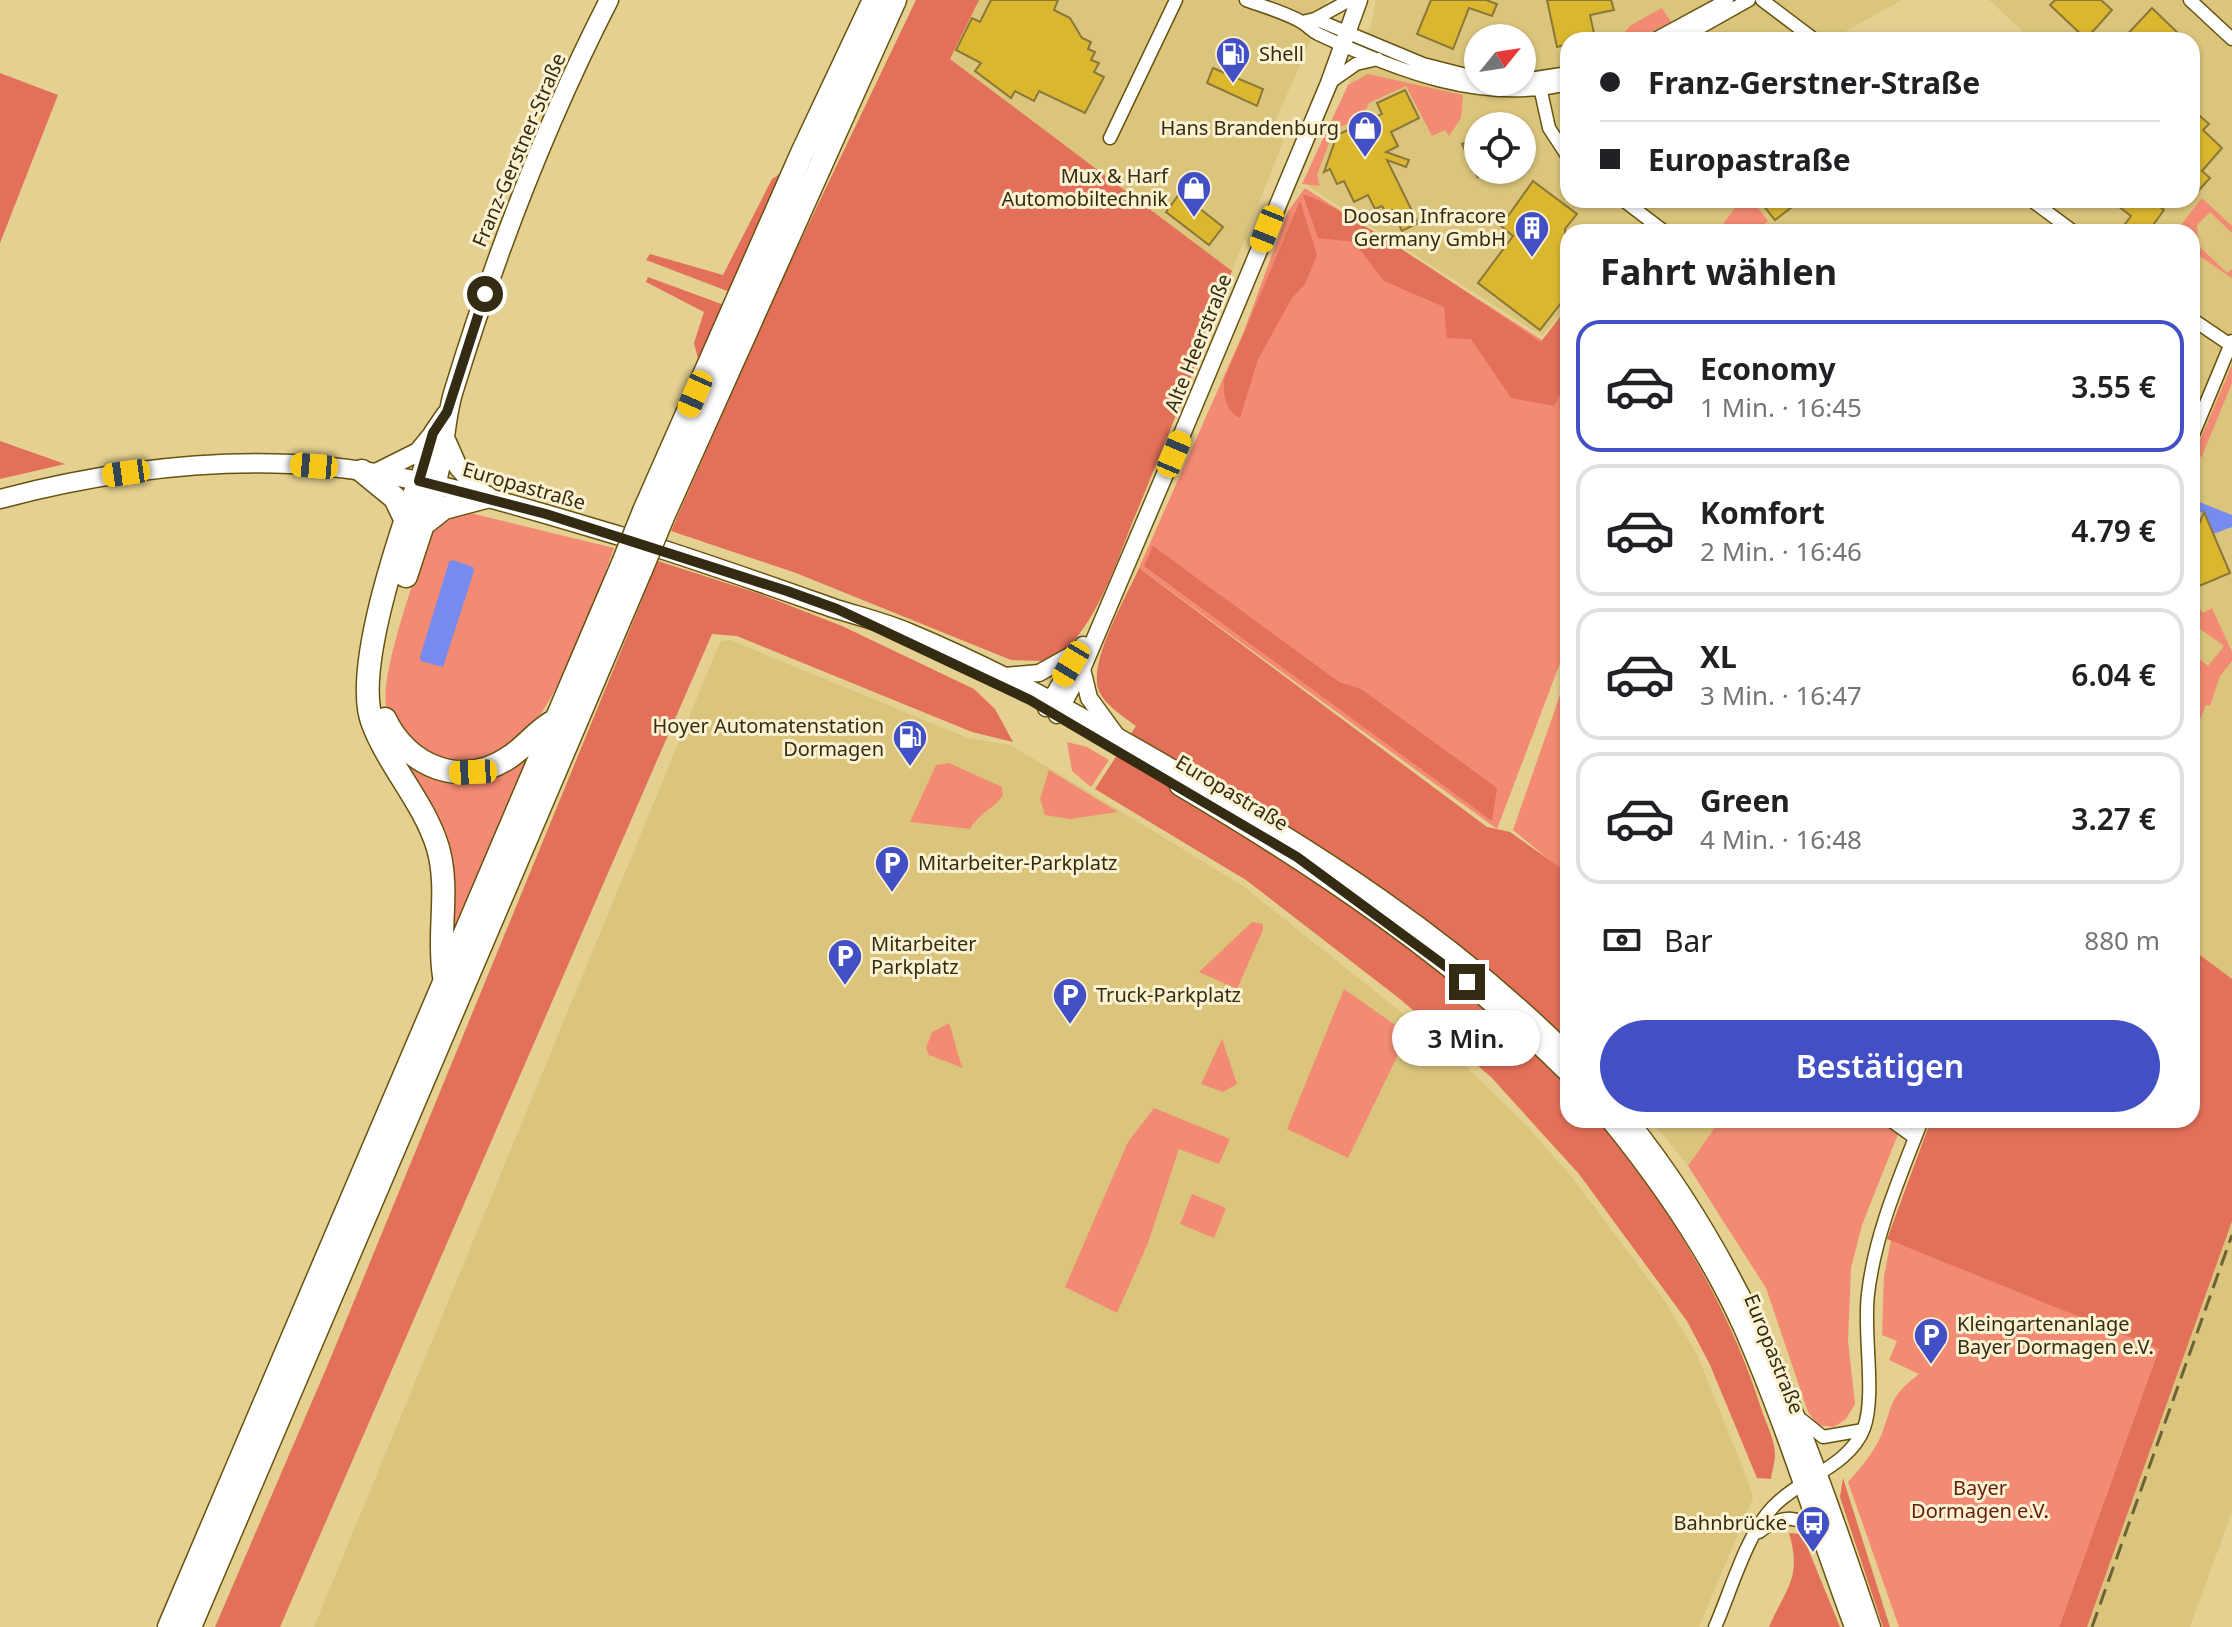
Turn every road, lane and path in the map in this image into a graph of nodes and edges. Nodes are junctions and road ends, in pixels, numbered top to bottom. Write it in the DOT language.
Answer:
graph roads {
  1 [pos="609,0"];
  2 [pos="874,0"];
  3 [pos="895,0"];
  4 [pos="1176,0"];
  5 [pos="1246,0"];
  6 [pos="1350,0"];
  7 [pos="1359,0"];
  8 [pos="1727,0"];
  9 [pos="1749,0"];
  10 [pos="1762,0"];
  11 [pos="2190,0"];
  12 [pos="1308,21"];
  13 [pos="1668,32"];
  14 [pos="1692,32"];
  15 [pos="1804,32"];
  16 [pos="1345,39"];
  17 [pos="2232,39"];
  18 [pos="1378,59"];
  19 [pos="1464,74"];
  20 [pos="1560,76"];
  21 [pos="1329,83"];
  22 [pos="1536,83"];
  23 [pos="1539,84"];
  24 [pos="1560,84"];
  25 [pos="1110,138"];
  26 [pos="1560,146"];
  27 [pos="1634,208"];
  28 [pos="2042,208"];
  29 [pos="1654,224"];
  30 [pos="2063,224"];
  31 [pos="756,282"];
  32 [pos="2200,324"];
  33 [pos="2231,344"];
  34 [pos="2200,418"];
  35 [pos="440,437"];
  36 [pos="369,472"];
  37 [pos="427,483"];
  38 [pos="486,497"];
  39 [pos="0,499"];
  40 [pos="413,523"];
  41 [pos="632,566"];
  42 [pos="837,609"];
  43 [pos="1101,617"];
  44 [pos="1079,650"];
  45 [pos="1082,669"];
  46 [pos="1005,676"];
  47 [pos="1054,707"];
  48 [pos="556,720"];
  49 [pos="1116,735"];
  50 [pos="445,981"];
  51 [pos="1560,1047"];
  52 [pos="1560,1066"];
  53 [pos="1616,1128"];
  54 [pos="1634,1128"];
  55 [pos="1901,1128"];
  56 [pos="1919,1128"];
  57 [pos="1915,1138"];
  58 [pos="1796,1412"];
  59 [pos="1863,1430"];
  60 [pos="1818,1473"];
  61 [pos="1802,1484"];
  62 [pos="1820,1534"];
  63 [pos="1754,1536"];
  64 [pos="169,1627"];
  65 [pos="190,1627"];
  66 [pos="1715,1627"];
  67 [pos="1854,1627"];
  68 [pos="1871,1627"];
  1 -- 35 [label="main road, Franz-Gerstner-Straße"];
  2 -- 31 [label="highway"];
  3 -- 31 [label="highway"];
  4 -- 25 [label="street"];
  5 -- 12 [label="street"];
  6 -- 12 [label="street"];
  7 -- 16 [label="street, Alte Heerstraße"];
  8 -- 13 [label="street"];
  9 -- 14 [label="street"];
  10 -- 15 [label="street"];
  11 -- 17 [label="street"];
  12 -- 16 [label="street"];
  16 -- 18 [label="street"];
  16 -- 19 [label="street"];
  16 -- 21 [label="street, Alte Heerstraße"];
  18 -- 21 [label="street"];
  18 -- 23 [label="street"];
  20 -- 23 [label="street"];
  21 -- 43 [label="street, Alte Heerstraße"];
  22 -- 23 [label="street"];
  23 -- 24 [label="street"];
  23 -- 26 [label="street"];
  27 -- 29 [label="street"];
  28 -- 30 [label="street"];
  31 -- 41 [label="highway, bridge"];
  32 -- 33 [label="street"];
  33 -- 34 [label="street"];
  35 -- 36 [label="main road"];
  35 -- 37 [label="main road, Franz-Gerstner-Straße"];
  35 -- 38 [label="main road"];
  36 -- 37 [label="main road, Europastraße"];
  36 -- 39 [label="main road, Europastraße"];
  36 -- 40 [label="highway"];
  37 -- 38 [label="main road, Europastraße"];
  37 -- 40 [label="highway"];
  38 -- 40 [label="highway"];
  38 -- 42 [label="main road, Europastraße"];
  40 -- 48 [label="highway"];
  40 -- 50 [label="highway"];
  41 -- 48 [label="highway"];
  41 -- 65 [label="highway"];
  42 -- 46 [label="main road, Europastraße"];
  42 -- 47 [label="main road, Europastraße"];
  43 -- 44 [label="street, Alte Heerstraße"];
  43 -- 45 [label="street, Alte Heerstraße"];
  44 -- 46 [label="street"];
  44 -- 47 [label="street, Alte Heerstraße"];
  45 -- 47 [label="street, Alte Heerstraße"];
  45 -- 49 [label="street"];
  46 -- 47 [label="main road, Europastraße"];
  47 -- 49 [label="main road, Europastraße"];
  47 -- 52 [label="main road, Europastraße"];
  48 -- 50 [label="highway"];
  49 -- 51 [label="main road, Europastraße"];
  50 -- 64 [label="highway"];
  53 -- 61 [label="main road, Europastraße"];
  54 -- 58 [label="main road, Europastraße"];
  55 -- 57 [label="street"];
  56 -- 57 [label="street"];
  57 -- 59 [label="street"];
  58 -- 59 [label="street"];
  58 -- 60 [label="main road, Europastraße"];
  59 -- 60 [label="street"];
  60 -- 61 [label="street"];
  60 -- 68 [label="main road, Europastraße"];
  61 -- 62 [label="main road, Europastraße"];
  61 -- 63 [label="street"];
  62 -- 63 [label="street"];
  62 -- 67 [label="main road, Europastraße"];
  63 -- 66 [label="street"];
}
